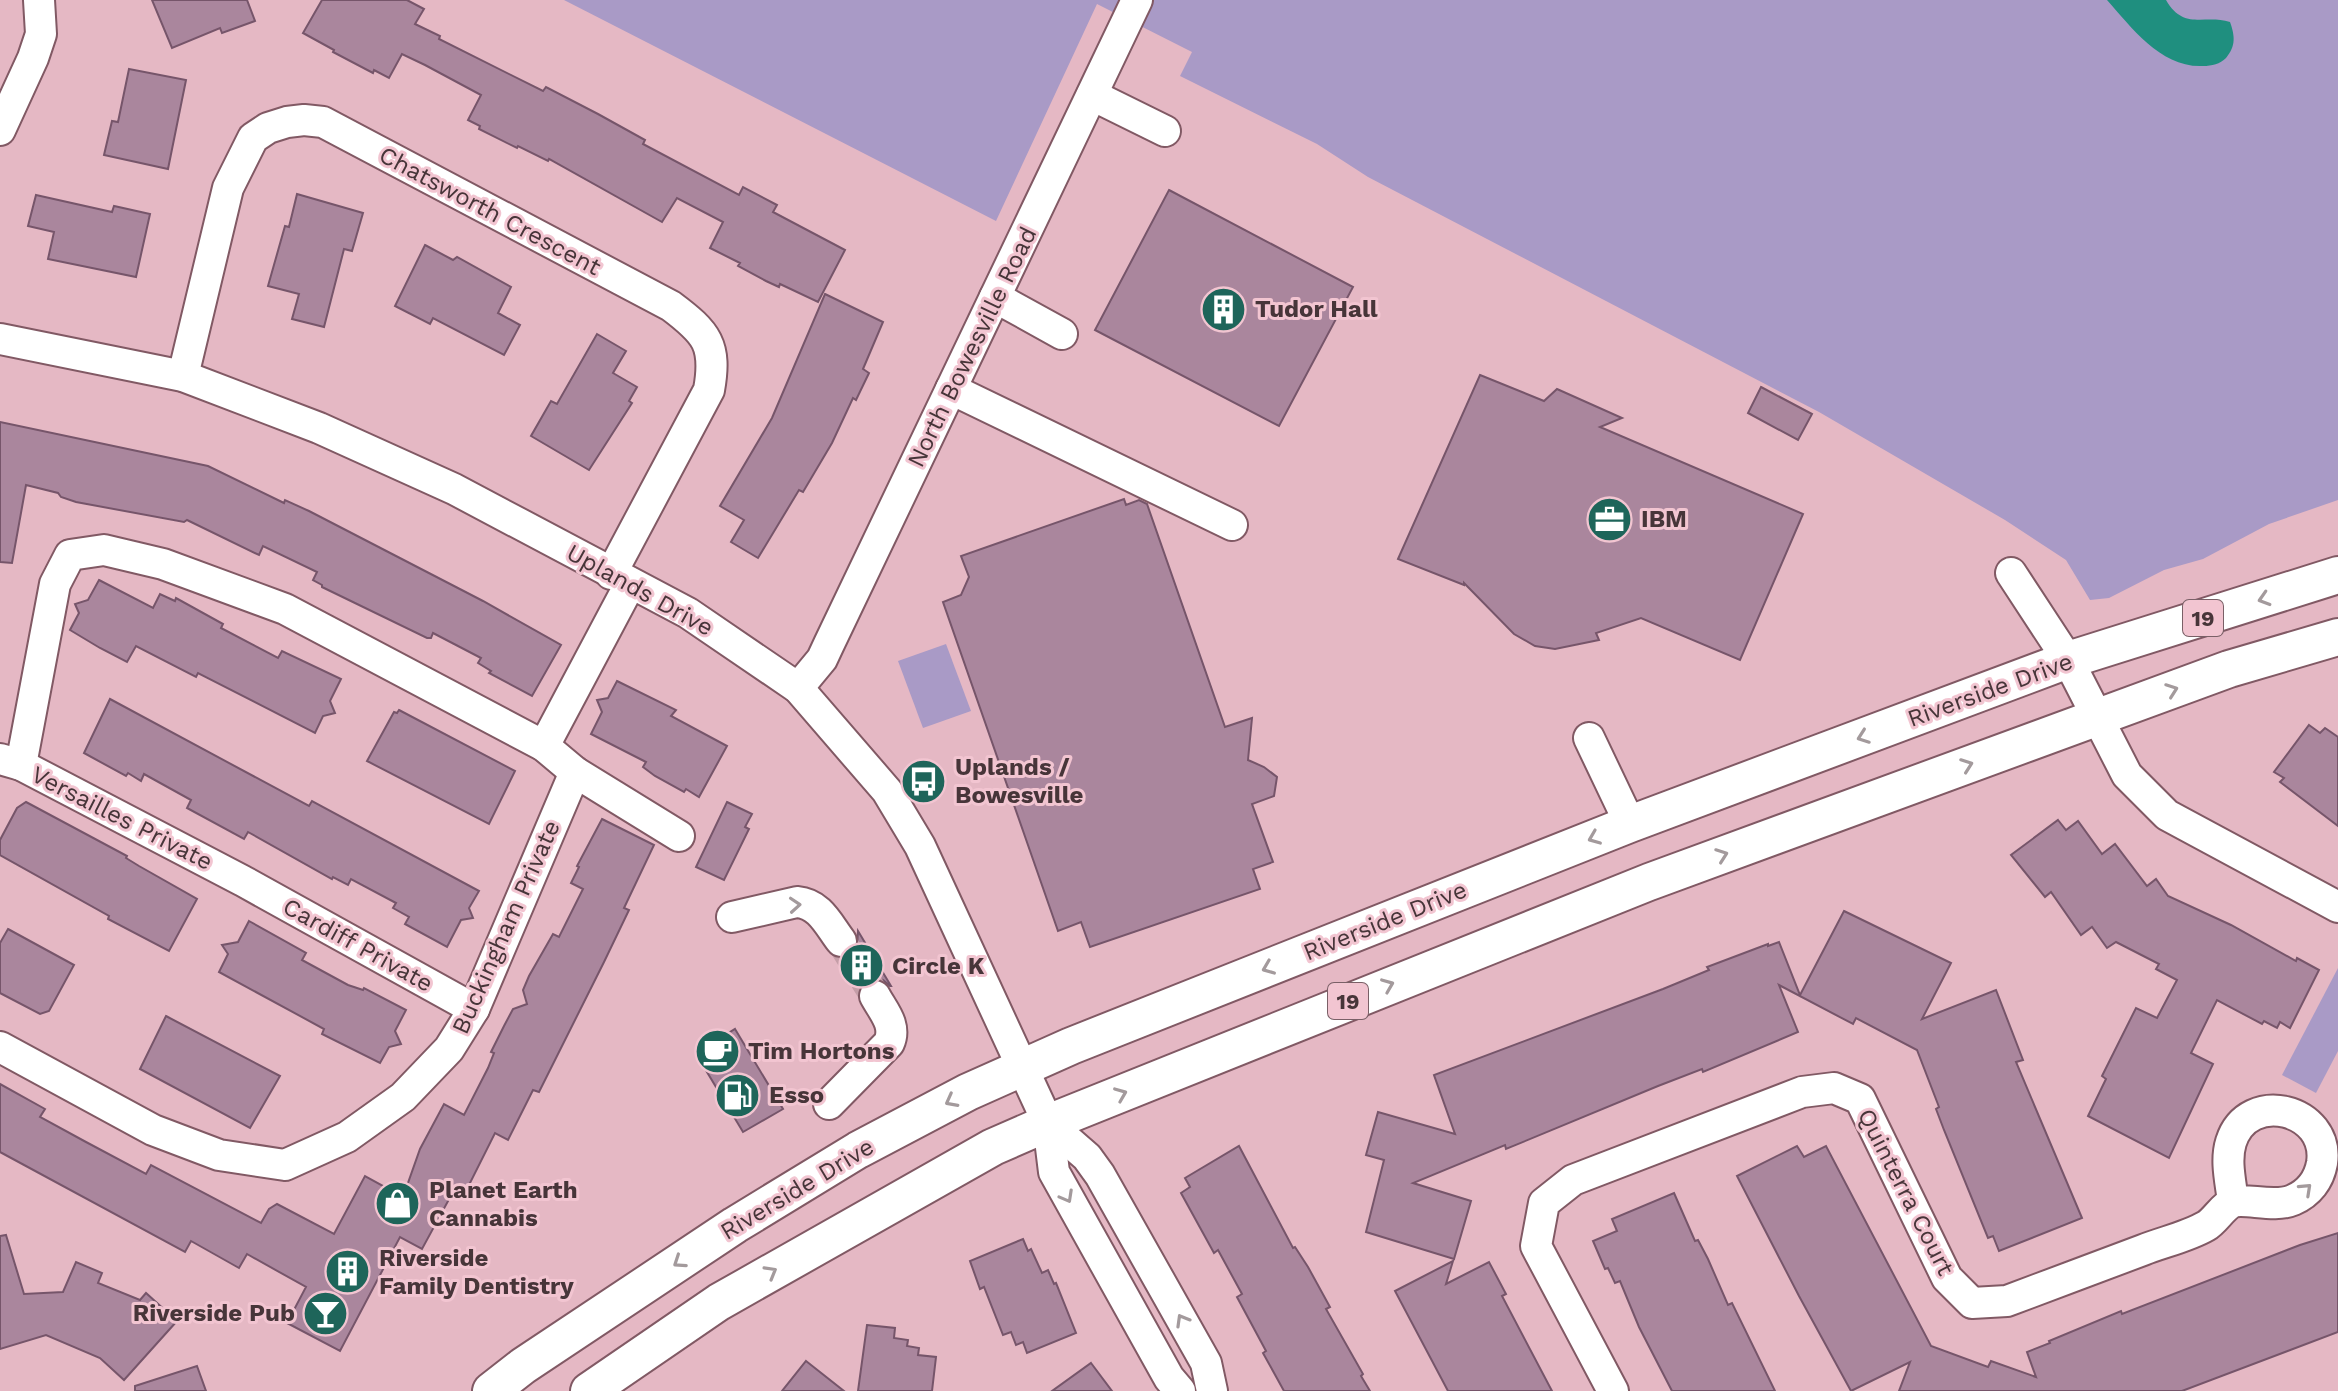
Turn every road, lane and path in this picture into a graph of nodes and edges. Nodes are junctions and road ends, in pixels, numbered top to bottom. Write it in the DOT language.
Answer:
graph roads {
  1 [pos="39,0"];
  2 [pos="1137,0"];
  3 [pos="1092,95"];
  4 [pos="0,130"];
  5 [pos="1165,131"];
  6 [pos="995,297"];
  7 [pos="1062,334"];
  8 [pos="0,339"];
  9 [pos="183,376"];
  10 [pos="951,389"];
  11 [pos="1232,525"];
  12 [pos="2011,573"];
  13 [pos="2338,575"];
  14 [pos="621,579"];
  15 [pos="2338,637"];
  16 [pos="2068,660"];
  17 [pos="798,688"];
  18 [pos="2098,717"];
  19 [pos="1589,738"];
  20 [pos="544,746"];
  21 [pos="10,762"];
  22 [pos="575,772"];
  23 [pos="1630,824"];
  24 [pos="679,836"];
  25 [pos="243,881"];
  26 [pos="2338,907"];
  27 [pos="732,917"];
  28 [pos="841,941"];
  29 [pos="875,996"];
  30 [pos="474,1009"];
  31 [pos="0,1047"];
  32 [pos="1021,1068"];
  33 [pos="829,1104"];
  34 [pos="1048,1123"];
  35 [pos="2233,1202"];
  36 [pos="491,1391"];
  37 [pos="589,1391"];
  38 [pos="1180,1391"];
  39 [pos="1212,1391"];
  40 [pos="1613,1391"];
  1 -- 4 [label="street"];
  2 -- 3 [label="street, North Bowesville Road"];
  3 -- 5 [label="street"];
  3 -- 6 [label="street, North Bowesville Road"];
  6 -- 7 [label="street"];
  6 -- 10 [label="street, North Bowesville Road"];
  8 -- 9 [label="street, Uplands Drive"];
  9 -- 14 [label="street, Uplands Drive"];
  9 -- 14 [label="street, Chatsworth Crescent"];
  10 -- 11 [label="street"];
  10 -- 17 [label="street, North Bowesville Road"];
  12 -- 16 [label="street"];
  13 -- 16 [label="main road, Riverside Drive / 19, one-way"];
  14 -- 17 [label="street, Uplands Drive"];
  14 -- 20 [label="street"];
  18 -- 15 [label="main road, 19, one-way"];
  16 -- 18 [label="street"];
  16 -- 23 [label="main road, Riverside Drive / 19, one-way"];
  17 -- 32 [label="street, Uplands Drive"];
  18 -- 26 [label="street"];
  34 -- 18 [label="main road, 19, one-way"];
  19 -- 23 [label="street"];
  20 -- 21 [label="street"];
  20 -- 22 [label="street"];
  21 -- 25 [label="street, Versailles Private"];
  22 -- 24 [label="street"];
  22 -- 30 [label="street, Buckingham Private"];
  23 -- 32 [label="main road, Riverside Drive / 19, one-way"];
  25 -- 30 [label="street, Cardiff Private"];
  27 -- 28 [label="street, one-way"];
  29 -- 33 [label="street"];
  30 -- 31 [label="street, Buckingham Private"];
  32 -- 34 [label="street, Uplands Drive"];
  32 -- 36 [label="main road, Riverside Drive / 19, one-way"];
  37 -- 34 [label="main road, 19, one-way"];
  34 -- 38 [label="street, one-way"];
  39 -- 34 [label="street, one-way"];
  35 -- 40 [label="street, Quinterra Court"];
}
